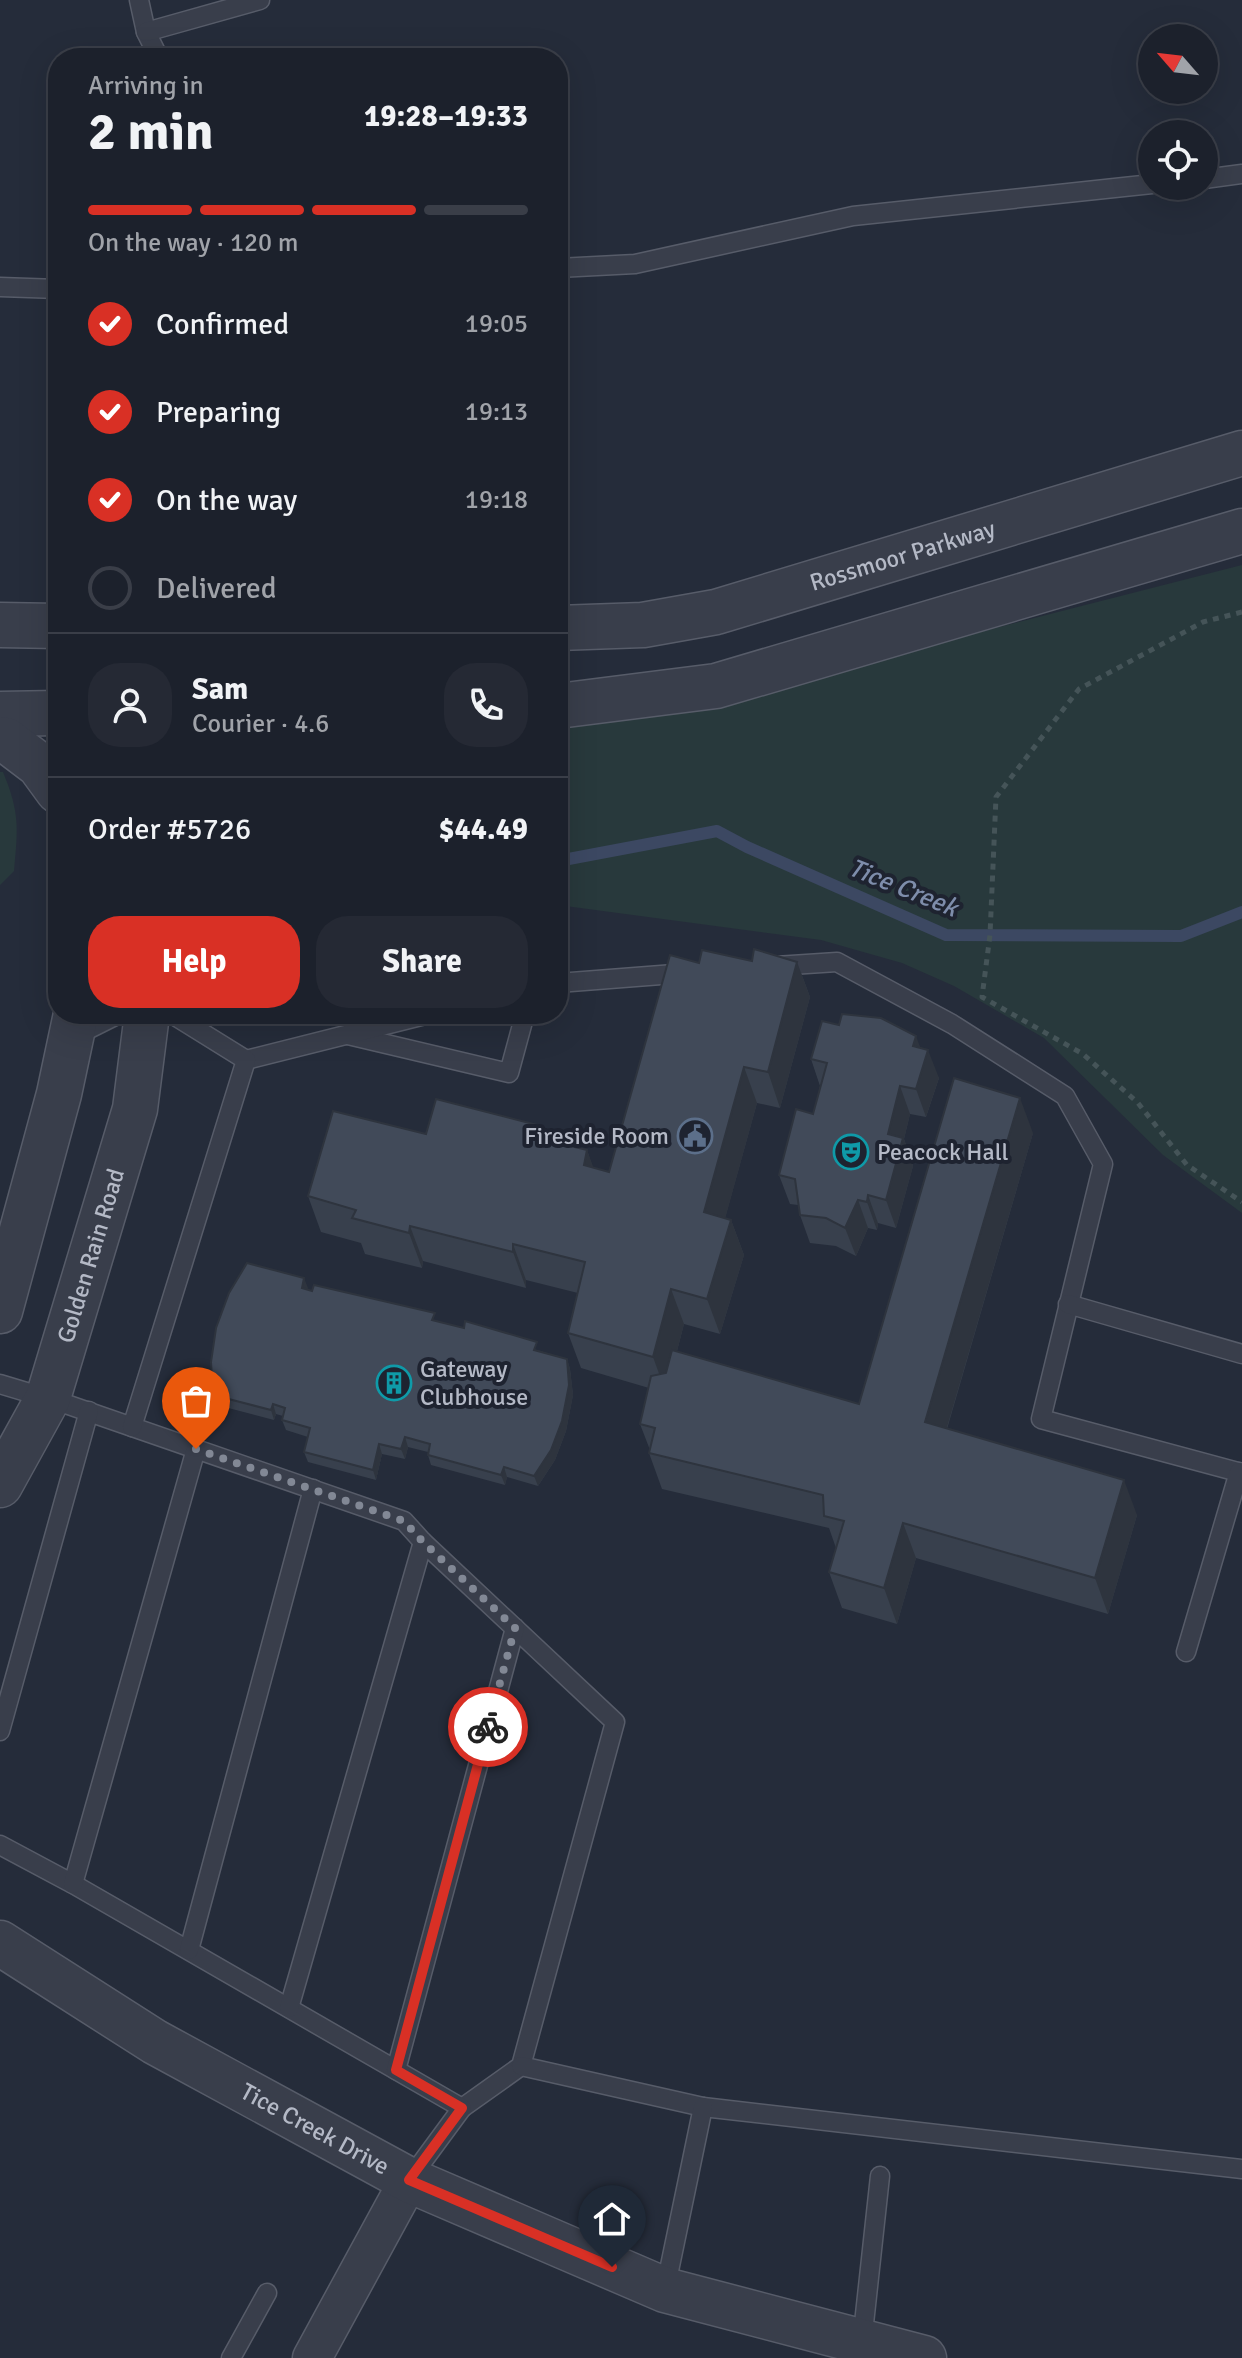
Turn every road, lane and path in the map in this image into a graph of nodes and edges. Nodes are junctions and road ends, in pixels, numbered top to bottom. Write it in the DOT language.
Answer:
graph roads {
  1 [pos="139,0"];
  2 [pos="260,0"];
  3 [pos="146,32"];
  4 [pos="154,48"];
  5 [pos="1242,174"];
  6 [pos="1218,177"];
  7 [pos="1138,185"];
  8 [pos="568,267"];
  9 [pos="0,287"];
  10 [pos="48,289"];
  11 [pos="1242,453"];
  12 [pos="1242,531"];
  13 [pos="1242,612"];
  14 [pos="0,625"];
  15 [pos="48,626"];
  16 [pos="568,628"];
  17 [pos="568,705"];
  18 [pos="48,713"];
  19 [pos="0,714"];
  20 [pos="0,739"];
  21 [pos="48,777"];
  22 [pos="759,968"];
  23 [pos="713,971"];
  24 [pos="568,982"];
  25 [pos="146,1024"];
  26 [pos="188,1024"];
  27 [pos="390,1024"];
  28 [pos="522,1024"];
  29 [pos="73,1026"];
  30 [pos="348,1035"];
  31 [pos="246,1060"];
  32 [pos="1242,1202"];
  33 [pos="1068,1304"];
  34 [pos="0,1311"];
  35 [pos="1242,1354"];
  36 [pos="0,1384"];
  37 [pos="48,1398"];
  38 [pos="89,1411"];
  39 [pos="132,1427"];
  40 [pos="196,1449"];
  41 [pos="1241,1473"];
  42 [pos="0,1485"];
  43 [pos="313,1489"];
  44 [pos="423,1542"];
  45 [pos="515,1628"];
  46 [pos="1186,1652"];
  47 [pos="0,1731"];
  48 [pos="0,1845"];
  49 [pos="73,1884"];
  50 [pos="0,1943"];
  51 [pos="189,1950"];
  52 [pos="289,2008"];
  53 [pos="521,2066"];
  54 [pos="396,2070"];
  55 [pos="703,2107"];
  56 [pos="462,2108"];
  57 [pos="1242,2169"];
  58 [pos="880,2176"];
  59 [pos="409,2180"];
  60 [pos="665,2290"];
  61 [pos="267,2293"];
  62 [pos="862,2342"];
  63 [pos="231,2358"];
  64 [pos="312,2358"];
  65 [pos="924,2358"];
  1 -- 3 [label="lane"];
  2 -- 3 [label="lane"];
  3 -- 4 [label="lane"];
  5 -- 6 [label="lane"];
  7 -- 8 [label="lane"];
  9 -- 10 [label="lane"];
  11 -- 16 [label="street, Rossmoor Parkway"];
  12 -- 17 [label="street"];
  13 -- 32 [label="path"];
  14 -- 15 [label="street"];
  18 -- 19 [label="street"];
  20 -- 21 [label="street"];
  22 -- 33 [label="lane"];
  23 -- 24 [label="lane"];
  25 -- 37 [label="street, Golden Rain Road"];
  26 -- 31 [label="lane"];
  27 -- 30 [label="lane"];
  28 -- 30 [label="lane"];
  29 -- 34 [label="street"];
  30 -- 31 [label="lane"];
  31 -- 39 [label="lane"];
  33 -- 35 [label="lane"];
  33 -- 41 [label="lane"];
  36 -- 37 [label="lane"];
  37 -- 38 [label="lane"];
  37 -- 42 [label="street, Golden Rain Road"];
  38 -- 39 [label="lane"];
  38 -- 47 [label="lane"];
  39 -- 40 [label="lane"];
  40 -- 43 [label="lane"];
  40 -- 49 [label="lane"];
  41 -- 46 [label="lane"];
  43 -- 44 [label="lane"];
  43 -- 51 [label="lane"];
  44 -- 45 [label="lane"];
  44 -- 52 [label="lane"];
  45 -- 53 [label="lane"];
  45 -- 54 [label="lane"];
  48 -- 49 [label="lane"];
  49 -- 51 [label="lane"];
  50 -- 59 [label="street, Tice Creek Drive"];
  51 -- 52 [label="lane"];
  52 -- 54 [label="lane"];
  53 -- 55 [label="lane"];
  53 -- 56 [label="lane"];
  54 -- 56 [label="lane"];
  55 -- 57 [label="lane"];
  55 -- 60 [label="lane"];
  56 -- 59 [label="lane"];
  58 -- 62 [label="lane"];
  59 -- 60 [label="street, Tice Creek Drive"];
  59 -- 64 [label="street"];
  60 -- 62 [label="street, Tice Creek Drive"];
  61 -- 63 [label="lane"];
  62 -- 65 [label="street, Tice Creek Drive"];
}
